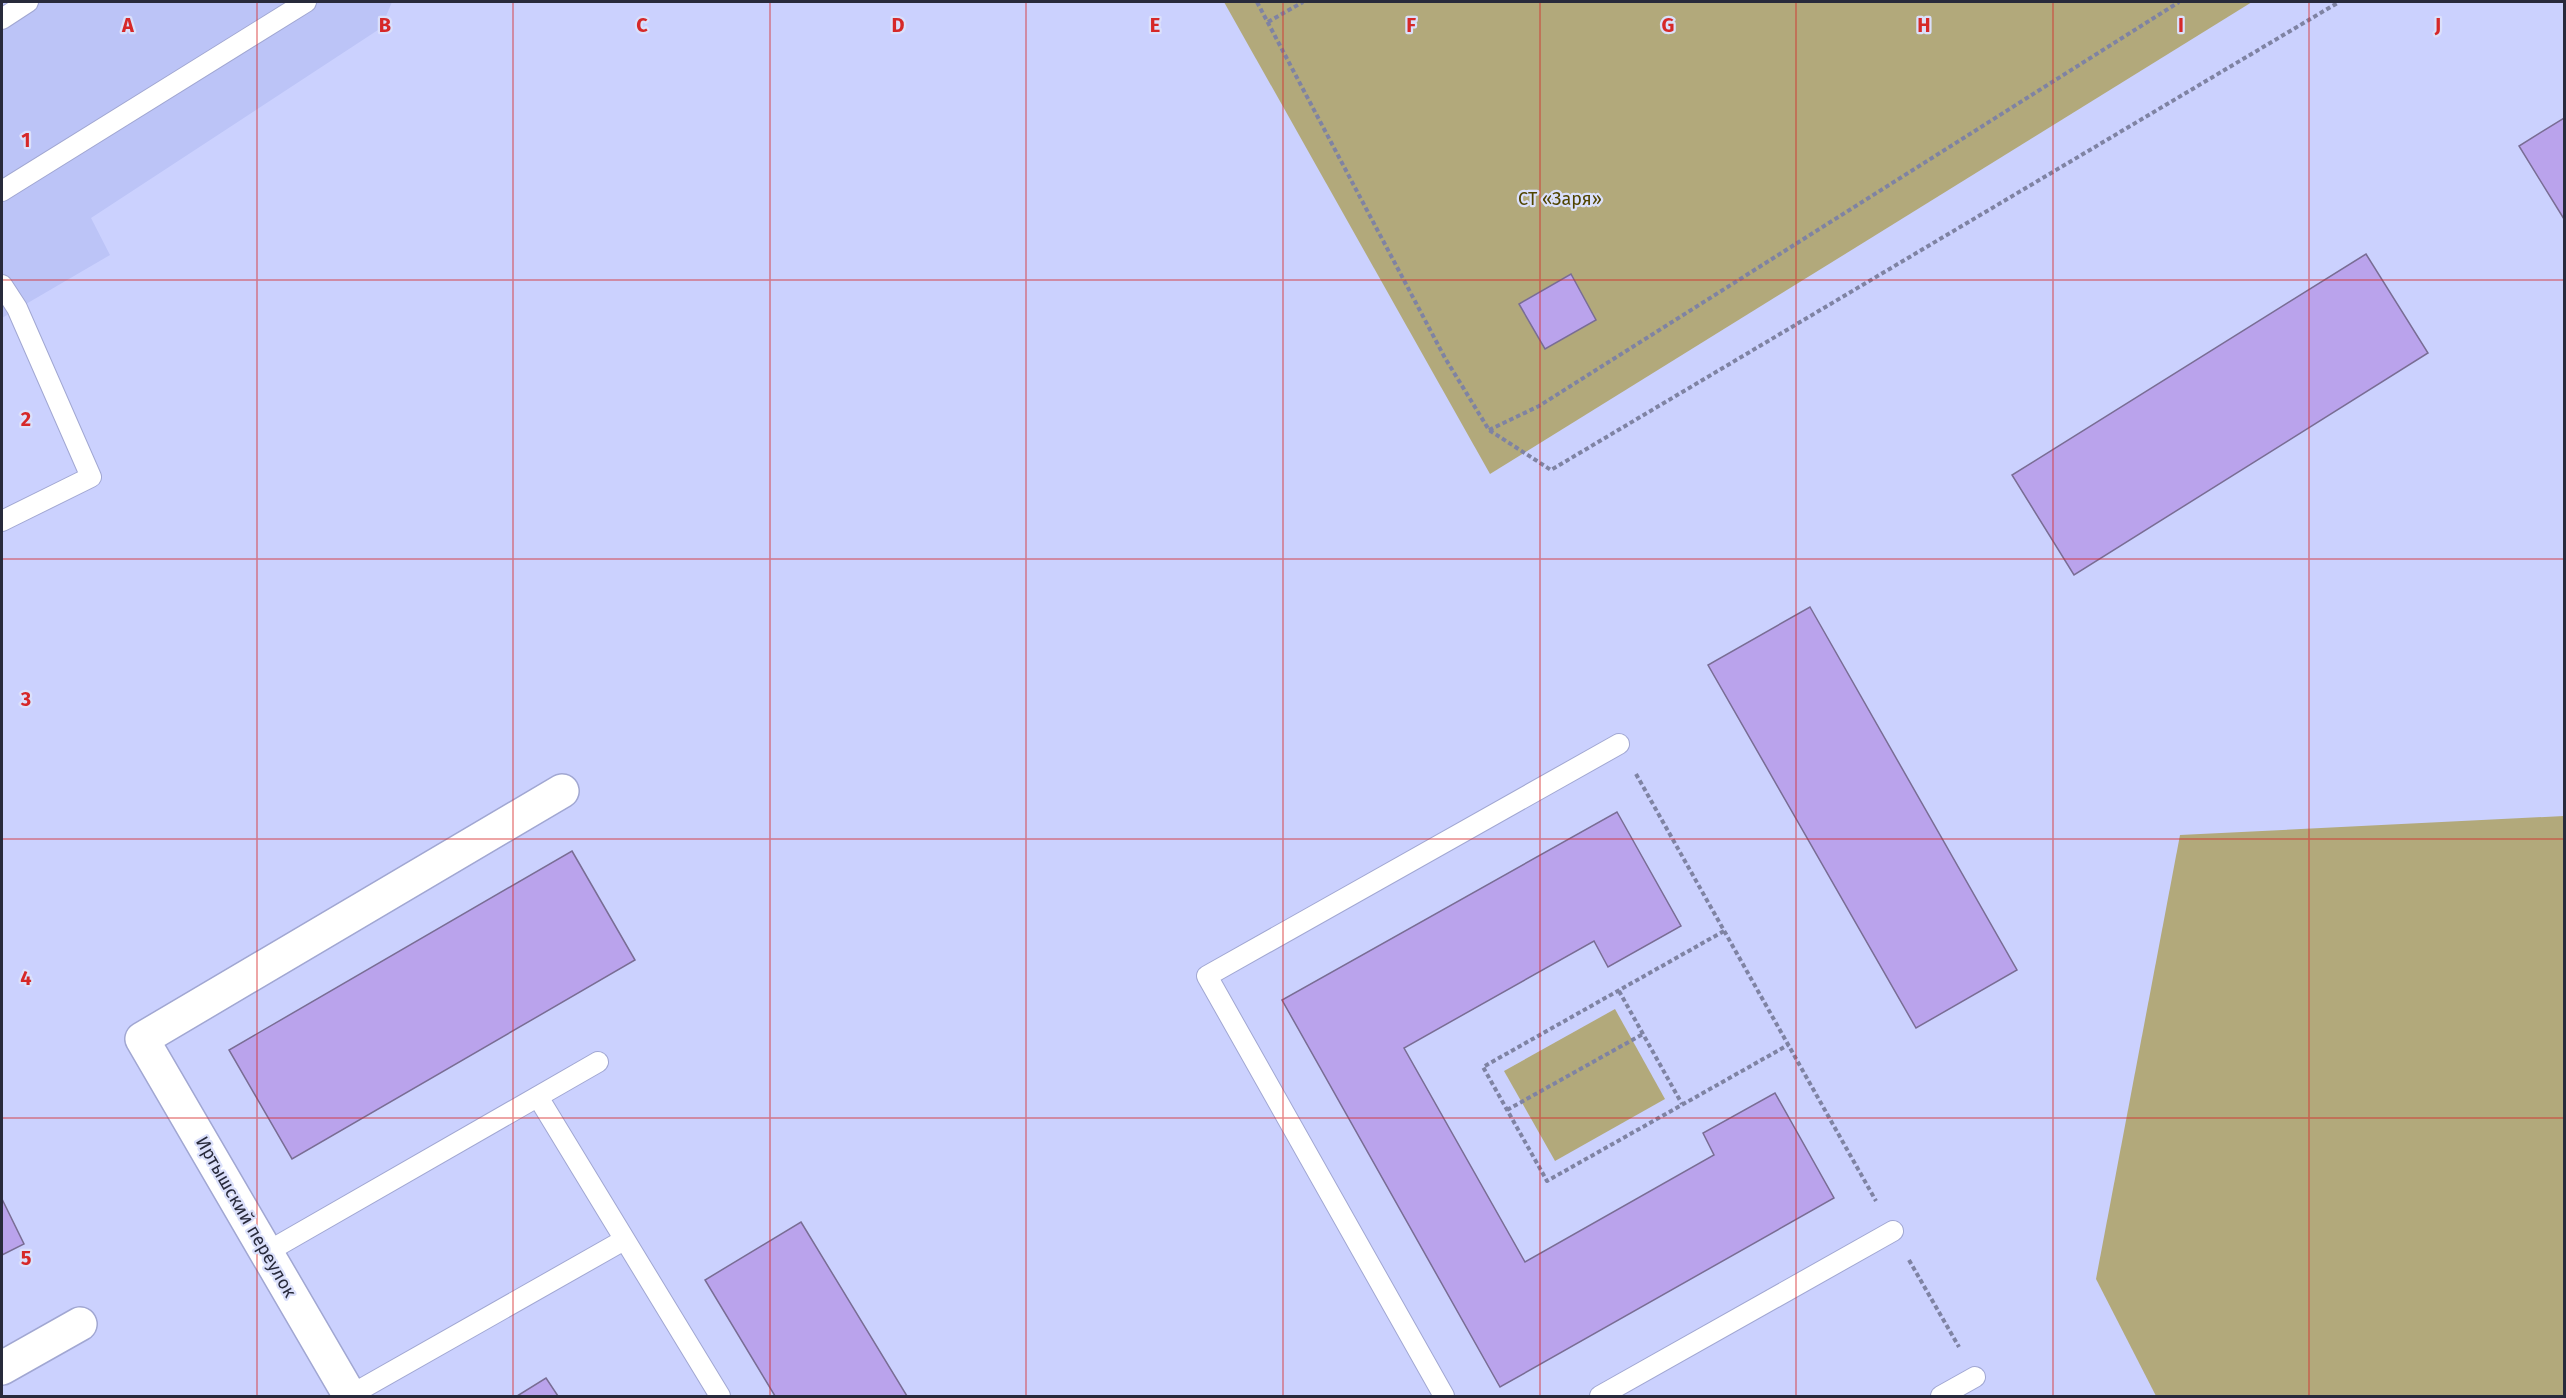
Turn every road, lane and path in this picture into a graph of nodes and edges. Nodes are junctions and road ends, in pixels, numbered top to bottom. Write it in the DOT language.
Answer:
graph roads {
  1 [pos="28,2"];
  2 [pos="306,2"];
  3 [pos="1257,2"];
  4 [pos="1303,2"];
  5 [pos="2179,2"];
  6 [pos="2339,2"];
  7 [pos="2,19"];
  8 [pos="1268,22"];
  9 [pos="2,191"];
  10 [pos="2,285"];
  11 [pos="1489,430"];
  12 [pos="2,521"];
  13 [pos="1619,744"];
  14 [pos="562,791"];
  15 [pos="1724,931"];
  16 [pos="1619,991"];
  17 [pos="1643,1034"];
  18 [pos="1788,1045"];
  19 [pos="598,1062"];
  20 [pos="538,1097"];
  21 [pos="1682,1104"];
  22 [pos="1507,1110"];
  23 [pos="1893,1232"];
  24 [pos="624,1240"];
  25 [pos="267,1252"];
  26 [pos="80,1324"];
  27 [pos="2,1368"];
  28 [pos="1976,1377"];
  29 [pos="350,1396"];
  30 [pos="720,1396"];
  31 [pos="1444,1396"];
  32 [pos="1600,1396"];
  33 [pos="1941,1396"];
  1 -- 7 [label="lane"];
  2 -- 9 [label="lane"];
  3 -- 8 [label="path"];
  4 -- 8 [label="path"];
  5 -- 11 [label="path"];
  6 -- 11 [label="path"];
  8 -- 11 [label="path"];
  10 -- 12 [label="lane"];
  13 -- 15 [label="path"];
  13 -- 31 [label="lane"];
  14 -- 25 [label="street, Иртышский переулок"];
  15 -- 16 [label="path"];
  15 -- 18 [label="path"];
  16 -- 17 [label="path"];
  16 -- 22 [label="path"];
  17 -- 21 [label="path"];
  17 -- 22 [label="path"];
  18 -- 21 [label="path"];
  18 -- 23 [label="path"];
  19 -- 20 [label="lane"];
  20 -- 24 [label="lane"];
  20 -- 25 [label="lane"];
  21 -- 22 [label="path"];
  23 -- 28 [label="path"];
  23 -- 32 [label="lane"];
  24 -- 29 [label="lane"];
  24 -- 30 [label="lane"];
  25 -- 29 [label="street, Иртышский переулок"];
  26 -- 27 [label="street"];
  28 -- 33 [label="lane"];
}
